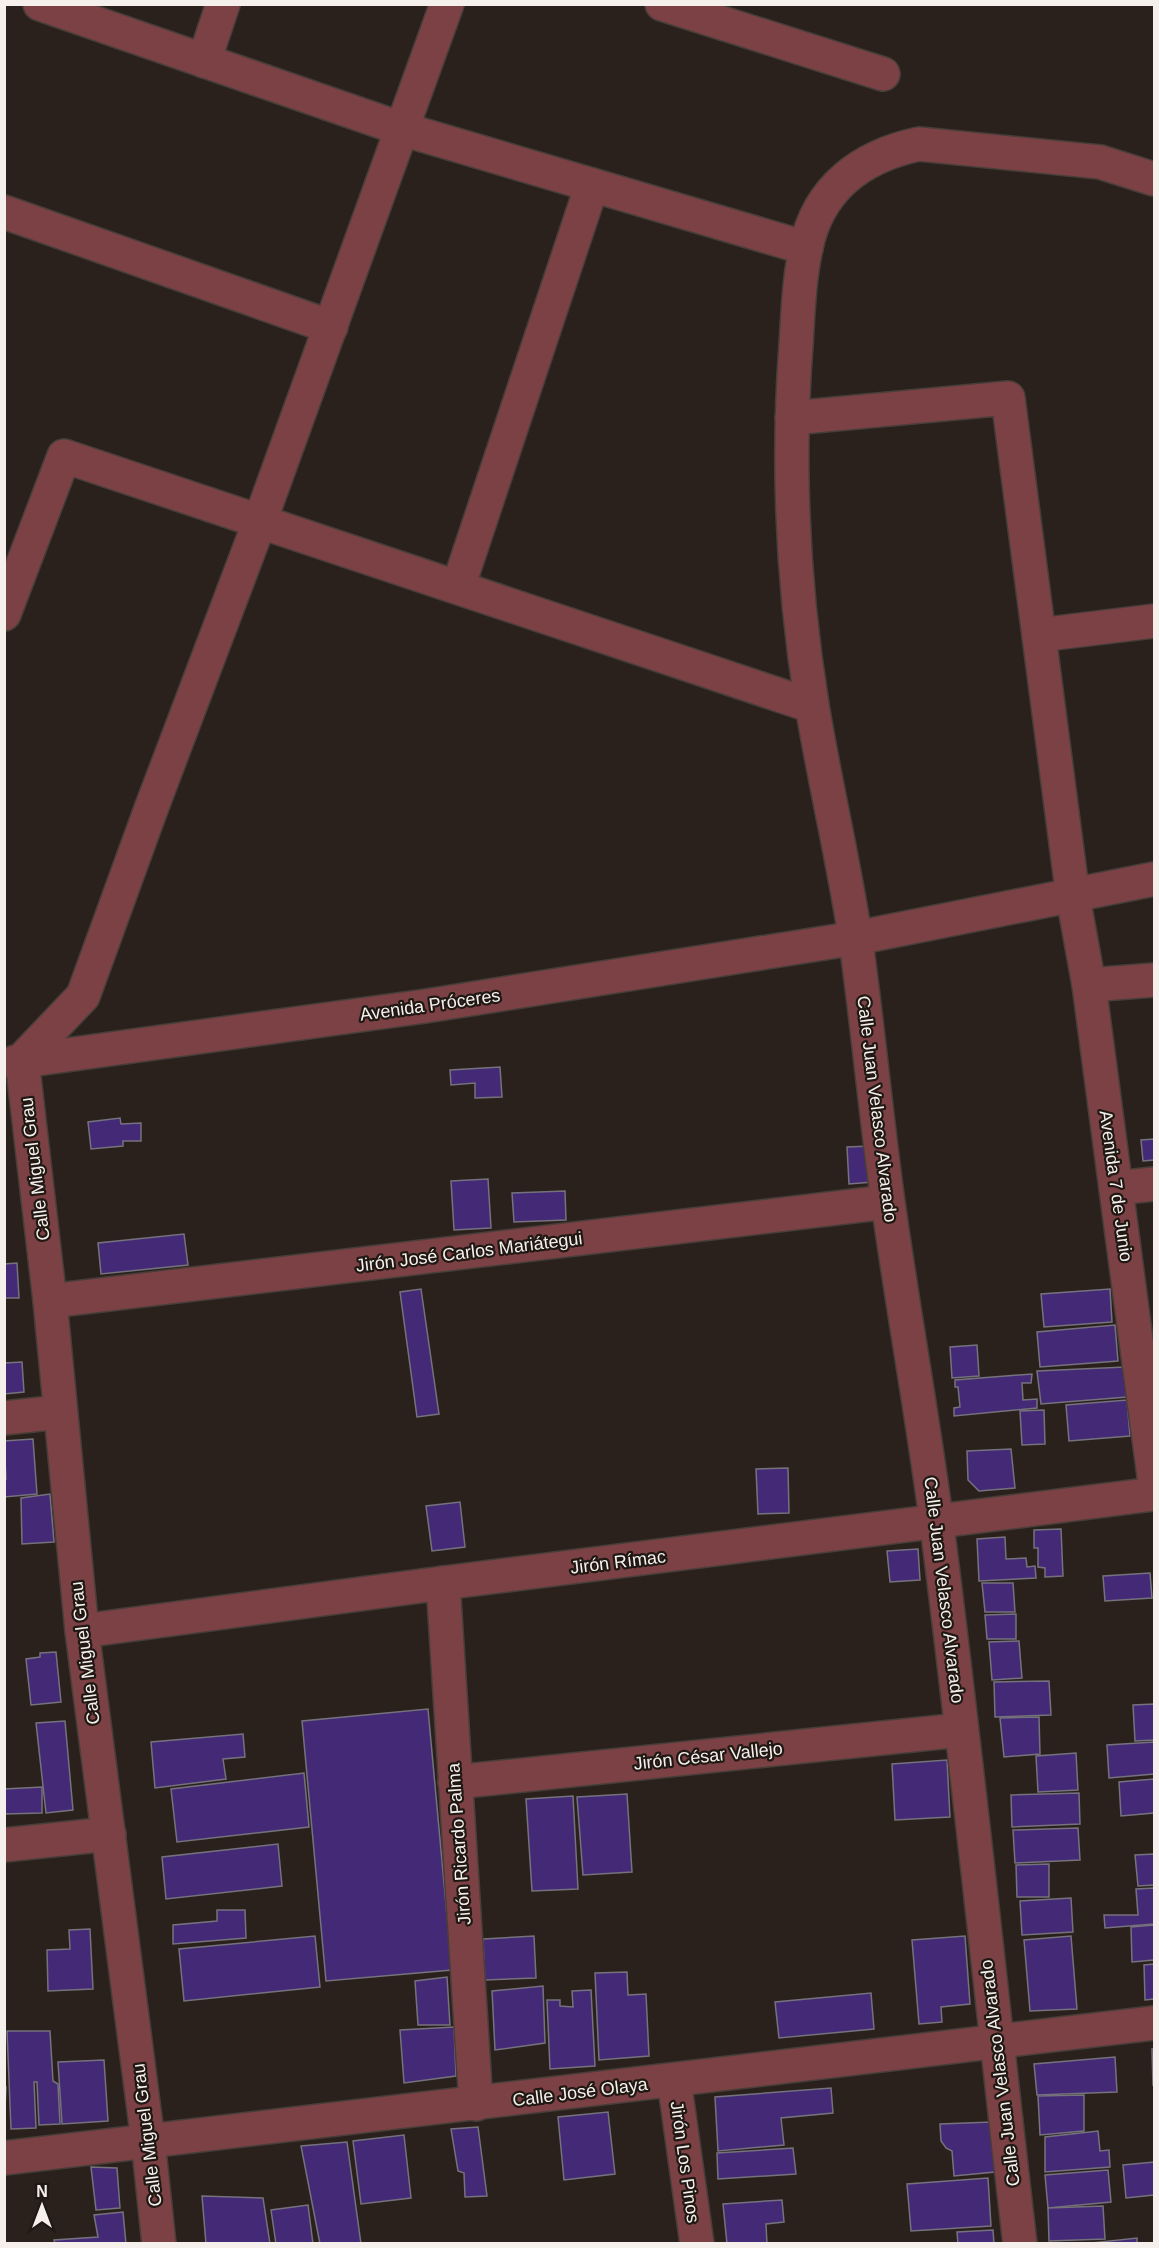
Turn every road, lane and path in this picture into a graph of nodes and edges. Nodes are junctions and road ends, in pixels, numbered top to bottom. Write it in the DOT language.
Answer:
graph roads {
  1 [pos="40,4"];
  2 [pos="223,4"];
  3 [pos="447,4"];
  4 [pos="662,4"];
  5 [pos="204,61"];
  6 [pos="883,74"];
  7 [pos="402,129"];
  8 [pos="1155,179"];
  9 [pos="592,185"];
  10 [pos="4,212"];
  11 [pos="806,248"];
  12 [pos="331,327"];
  13 [pos="792,418"];
  14 [pos="260,521"];
  15 [pos="458,587"];
  16 [pos="4,614"];
  17 [pos="1155,621"];
  18 [pos="1039,635"];
  19 [pos="812,706"];
  20 [pos="1155,879"];
  21 [pos="1073,897"];
  22 [pos="855,938"];
  23 [pos="1155,980"];
  24 [pos="1089,985"];
  25 [pos="13,1062"];
  26 [pos="1155,1184"];
  27 [pos="1116,1188"];
  28 [pos="887,1202"];
  29 [pos="50,1301"];
  30 [pos="60,1412"];
  31 [pos="4,1418"];
  32 [pos="1155,1476"];
  33 [pos="1155,1494"];
  34 [pos="937,1522"];
  35 [pos="443,1583"];
  36 [pos="82,1631"];
  37 [pos="961,1730"];
  38 [pos="456,1782"];
  39 [pos="109,1834"];
  40 [pos="4,1845"];
  41 [pos="1155,2023"];
  42 [pos="996,2042"];
  43 [pos="674,2080"];
  44 [pos="476,2104"];
  45 [pos="148,2141"];
  46 [pos="4,2158"];
  47 [pos="159,2244"];
  48 [pos="697,2244"];
  49 [pos="1020,2244"];
  1 -- 5 [label="street"];
  2 -- 5 [label="street"];
  3 -- 7 [label="street"];
  4 -- 6 [label="street"];
  5 -- 7 [label="street"];
  7 -- 9 [label="street"];
  7 -- 12 [label="street"];
  8 -- 11 [label="street, Calle Juan Velasco Alvarado"];
  9 -- 11 [label="street"];
  9 -- 15 [label="street"];
  10 -- 12 [label="street"];
  11 -- 13 [label="street, Calle Juan Velasco Alvarado"];
  12 -- 14 [label="street"];
  13 -- 18 [label="street, Avenida 7 de Junio"];
  13 -- 19 [label="street, Calle Juan Velasco Alvarado"];
  14 -- 15 [label="street"];
  14 -- 16 [label="street"];
  14 -- 25 [label="street"];
  15 -- 19 [label="street"];
  17 -- 18 [label="street"];
  18 -- 21 [label="street, Avenida 7 de Junio"];
  19 -- 22 [label="street, Calle Juan Velasco Alvarado"];
  20 -- 21 [label="street, Avenida Próceres"];
  21 -- 22 [label="street, Avenida Próceres"];
  21 -- 24 [label="street, Avenida 7 de Junio"];
  22 -- 25 [label="street, Avenida Próceres"];
  22 -- 28 [label="street, Calle Juan Velasco Alvarado"];
  23 -- 24 [label="street"];
  24 -- 27 [label="street, Avenida 7 de Junio"];
  25 -- 29 [label="street, Calle Miguel Grau"];
  26 -- 27 [label="street"];
  27 -- 32 [label="street, Avenida 7 de Junio"];
  28 -- 29 [label="street, Jirón José Carlos Mariátegui"];
  28 -- 34 [label="street, Calle Juan Velasco Alvarado"];
  29 -- 30 [label="street, Calle Miguel Grau"];
  30 -- 31 [label="street"];
  30 -- 36 [label="street, Calle Miguel Grau"];
  33 -- 34 [label="street, Jirón Rímac"];
  34 -- 35 [label="street, Jirón Rímac"];
  34 -- 37 [label="street, Calle Juan Velasco Alvarado"];
  35 -- 36 [label="street, Jirón Rímac"];
  35 -- 38 [label="street, Jirón Ricardo Palma"];
  36 -- 39 [label="street, Calle Miguel Grau"];
  37 -- 38 [label="street, Jirón César Vallejo"];
  37 -- 42 [label="street, Calle Juan Velasco Alvarado"];
  38 -- 44 [label="street, Jirón Ricardo Palma"];
  39 -- 40 [label="street"];
  39 -- 45 [label="street, Calle Miguel Grau"];
  41 -- 42 [label="street, Calle José Olaya"];
  42 -- 43 [label="street, Calle José Olaya"];
  42 -- 49 [label="street, Calle Juan Velasco Alvarado"];
  43 -- 44 [label="street, Calle José Olaya"];
  43 -- 48 [label="street, Jirón Los Pinos"];
  44 -- 45 [label="street, Calle José Olaya"];
  45 -- 46 [label="street, Calle José Olaya"];
  45 -- 47 [label="street, Calle Miguel Grau"];
}
